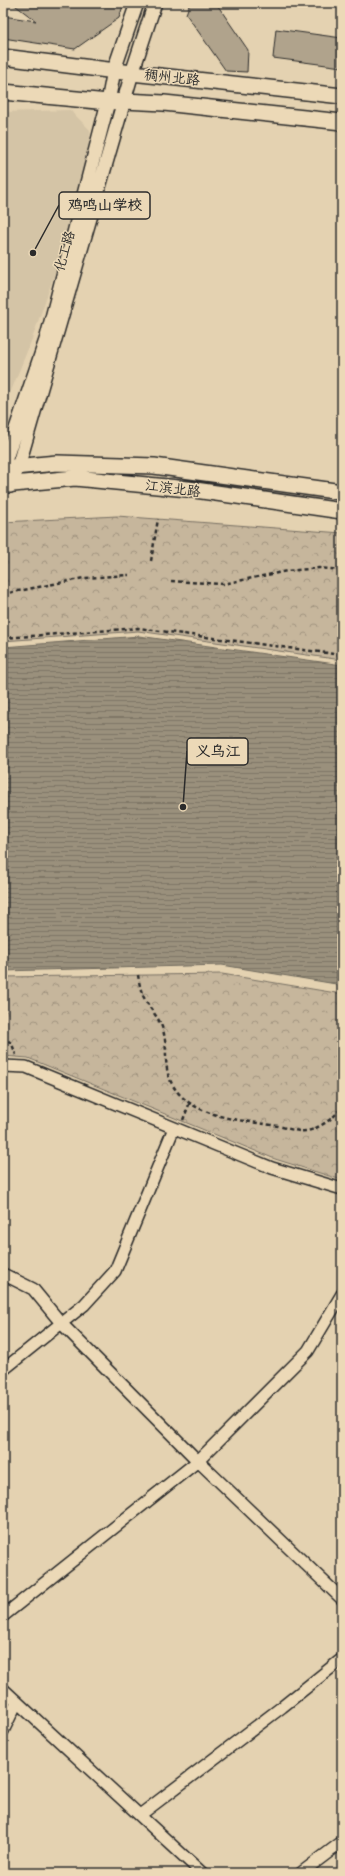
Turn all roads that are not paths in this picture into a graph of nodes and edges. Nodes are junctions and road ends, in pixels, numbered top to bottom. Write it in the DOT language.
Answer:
graph roads {
  1 [pos="137,3"];
  2 [pos="155,3"];
  3 [pos="3,56"];
  4 [pos="114,70"];
  5 [pos="132,73"];
  6 [pos="3,92"];
  7 [pos="342,96"];
  8 [pos="124,101"];
  9 [pos="108,102"];
  10 [pos="342,122"];
  11 [pos="18,467"];
  12 [pos="3,468"];
  13 [pos="7,486"];
  14 [pos="342,492"];
  15 [pos="342,511"];
  16 [pos="3,1066"];
  17 [pos="174,1128"];
  18 [pos="342,1189"];
  19 [pos="3,1274"];
  20 [pos="342,1294"];
  21 [pos="61,1323"];
  22 [pos="3,1370"];
  23 [pos="198,1461"];
  24 [pos="342,1599"];
  25 [pos="3,1616"];
  26 [pos="342,1659"];
  27 [pos="3,1689"];
  28 [pos="17,1702"];
  29 [pos="3,1731"];
  30 [pos="140,1815"];
  31 [pos="342,1842"];
  32 [pos="202,1873"];
  33 [pos="301,1873"];
  1 -- 4 [label="street, 化工路"];
  2 -- 5 [label="street, 化工路"];
  3 -- 4 [label="main road, 稠州北路"];
  4 -- 5 [label="main road, 稠州北路"];
  4 -- 9 [label="street, 化工路"];
  5 -- 7 [label="main road, 稠州北路"];
  5 -- 8 [label="street, 化工路"];
  6 -- 9 [label="main road, 稠州北路"];
  8 -- 9 [label="main road, 稠州北路"];
  8 -- 10 [label="main road, 稠州北路"];
  8 -- 11 [label="street, 化工路"];
  9 -- 12 [label="street, 化工路"];
  11 -- 12 [label="main road, 江滨北路"];
  11 -- 13 [label="street, 化工路"];
  11 -- 14 [label="main road, 江滨北路"];
  13 -- 15 [label="main road, 江滨北路"];
  16 -- 17 [label="street"];
  17 -- 18 [label="street"];
  17 -- 21 [label="street"];
  19 -- 21 [label="street"];
  20 -- 23 [label="street"];
  21 -- 22 [label="street"];
  21 -- 23 [label="street"];
  23 -- 24 [label="street"];
  23 -- 25 [label="street"];
  26 -- 30 [label="street"];
  27 -- 28 [label="street"];
  28 -- 29 [label="street"];
  28 -- 30 [label="street"];
  30 -- 32 [label="street"];
  31 -- 33 [label="street"];
}
